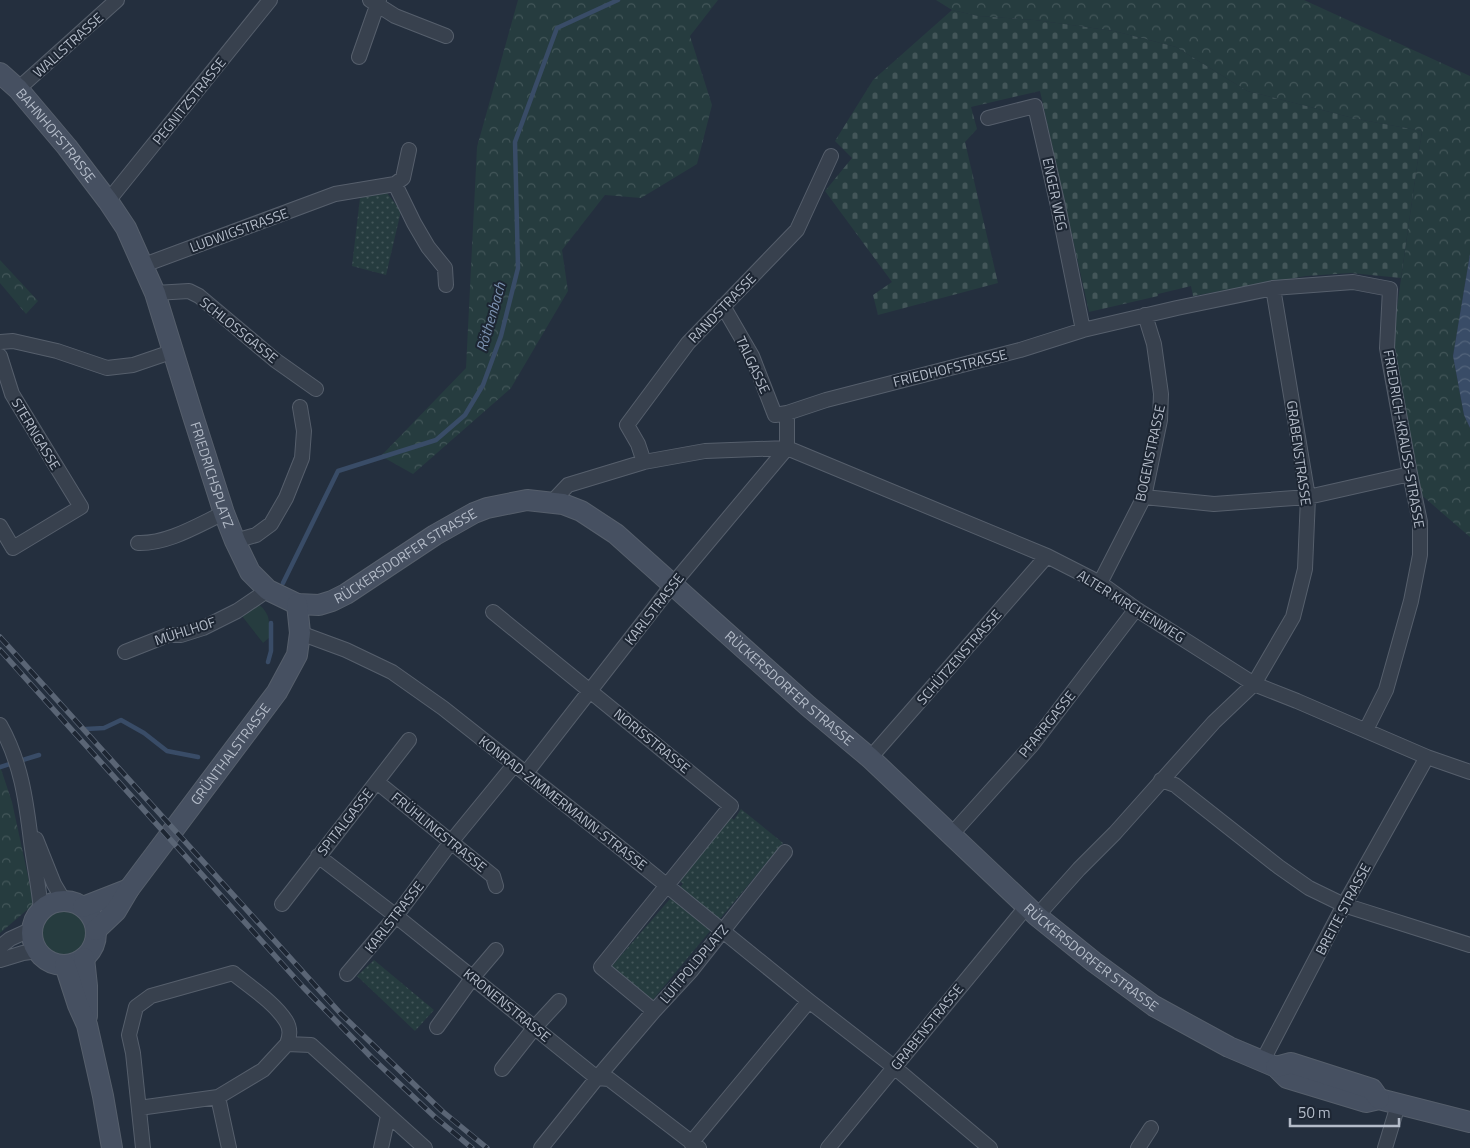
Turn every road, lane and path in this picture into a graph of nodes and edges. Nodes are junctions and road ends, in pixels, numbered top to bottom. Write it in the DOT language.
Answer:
graph roads {
  1 [pos="117,0"];
  2 [pos="270,0"];
  3 [pos="375,1"];
  4 [pos="446,36"];
  5 [pos="359,57"];
  6 [pos="0,73"];
  7 [pos="18,89"];
  8 [pos="988,118"];
  9 [pos="409,150"];
  10 [pos="831,156"];
  11 [pos="395,184"];
  12 [pos="108,201"];
  13 [pos="144,265"];
  14 [pos="446,285"];
  15 [pos="1273,288"];
  16 [pos="1390,289"];
  17 [pos="155,292"];
  18 [pos="723,306"];
  19 [pos="1145,315"];
  20 [pos="1083,330"];
  21 [pos="0,342"];
  22 [pos="174,351"];
  23 [pos="0,356"];
  24 [pos="316,389"];
  25 [pos="300,407"];
  26 [pos="787,413"];
  27 [pos="787,448"];
  28 [pos="644,462"];
  29 [pos="1410,474"];
  30 [pos="1144,497"];
  31 [pos="1308,497"];
  32 [pos="552,502"];
  33 [pos="224,512"];
  34 [pos="0,526"];
  35 [pos="235,541"];
  36 [pos="138,543"];
  37 [pos="1047,556"];
  38 [pos="1100,583"];
  39 [pos="673,584"];
  40 [pos="268,590"];
  41 [pos="292,602"];
  42 [pos="1136,609"];
  43 [pos="493,612"];
  44 [pos="300,633"];
  45 [pos="125,652"];
  46 [pos="1254,684"];
  47 [pos="591,691"];
  48 [pos="0,725"];
  49 [pos="1366,730"];
  50 [pos="409,740"];
  51 [pos="1427,757"];
  52 [pos="870,758"];
  53 [pos="514,765"];
  54 [pos="1470,772"];
  55 [pos="526,773"];
  56 [pos="1162,780"];
  57 [pos="377,782"];
  58 [pos="30,824"];
  59 [pos="951,835"];
  60 [pos="451,842"];
  61 [pos="785,852"];
  62 [pos="318,856"];
  63 [pos="496,886"];
  64 [pos="667,886"];
  65 [pos="129,888"];
  66 [pos="64,900"];
  67 [pos="282,904"];
  68 [pos="1344,905"];
  69 [pos="83,907"];
  70 [pos="41,910"];
  71 [pos="1032,911"];
  72 [pos="396,916"];
  73 [pos="32,929"];
  74 [pos="96,930"];
  75 [pos="722,930"];
  76 [pos="1470,945"];
  77 [pos="0,947"];
  78 [pos="496,950"];
  79 [pos="38,951"];
  80 [pos="84,958"];
  81 [pos="0,960"];
  82 [pos="65,965"];
  83 [pos="347,974"];
  84 [pos="473,977"];
  85 [pos="558,1001"];
  86 [pos="809,1001"];
  87 [pos="654,1011"];
  88 [pos="87,1025"];
  89 [pos="535,1027"];
  90 [pos="437,1028"];
  91 [pos="287,1044"];
  92 [pos="1269,1064"];
  93 [pos="894,1067"];
  94 [pos="502,1069"];
  95 [pos="597,1078"];
  96 [pos="218,1096"];
  97 [pos="1389,1102"];
  98 [pos="139,1108"];
  99 [pos="388,1116"];
  100 [pos="1470,1122"];
  101 [pos="1151,1128"];
  102 [pos="695,1145"];
  103 [pos="112,1148"];
  104 [pos="143,1148"];
  105 [pos="229,1148"];
  106 [pos="381,1148"];
  107 [pos="425,1148"];
  108 [pos="541,1148"];
  109 [pos="828,1148"];
  110 [pos="990,1148"];
  111 [pos="1138,1148"];
  112 [pos="1385,1148"];
  1 -- 7 [label="street, WALLSTRASSE"];
  2 -- 12 [label="street, PEGNITZSTRASSE"];
  3 -- 4 [label="street"];
  3 -- 5 [label="street"];
  6 -- 7 [label="main road, BAHNHOFSTRASSE"];
  7 -- 12 [label="main road, BAHNHOFSTRASSE"];
  8 -- 20 [label="street, ENGER WEG"];
  9 -- 11 [label="street"];
  10 -- 18 [label="street, RANDSTRASSE"];
  11 -- 13 [label="street, LUDWIGSTRASSE"];
  11 -- 14 [label="street"];
  12 -- 13 [label="main road, FRIEDRICHSPLATZ"];
  13 -- 17 [label="main road, FRIEDRICHSPLATZ"];
  15 -- 16 [label="street, FRIEDHOFSTRASSE"];
  15 -- 19 [label="street, FRIEDHOFSTRASSE"];
  15 -- 31 [label="street, GRABENSTRASSE"];
  16 -- 29 [label="street, FRIEDRICH-KRAUSS-STRASSE"];
  17 -- 22 [label="main road, FRIEDRICHSPLATZ"];
  17 -- 24 [label="street, SCHLOSSGASSE"];
  18 -- 26 [label="street, TALGASSE"];
  18 -- 28 [label="street, RANDSTRASSE"];
  19 -- 20 [label="street, FRIEDHOFSTRASSE"];
  19 -- 30 [label="street, BOGENSTRASSE"];
  20 -- 26 [label="street, FRIEDHOFSTRASSE"];
  21 -- 22 [label="street"];
  22 -- 33 [label="main road, FRIEDRICHSPLATZ"];
  23 -- 34 [label="street, STERNGASSE"];
  25 -- 35 [label="street"];
  26 -- 27 [label="street"];
  27 -- 28 [label="street"];
  27 -- 37 [label="street, ALTER KIRCHENWEG"];
  27 -- 39 [label="street, KARLSTRASSE"];
  28 -- 32 [label="street"];
  29 -- 31 [label="street"];
  29 -- 49 [label="street, FRIEDRICH-KRAUSS-STRASSE"];
  30 -- 31 [label="street"];
  30 -- 38 [label="street, BOGENSTRASSE"];
  31 -- 46 [label="street, GRABENSTRASSE"];
  32 -- 39 [label="main road, RÜCKERSDORFER STRASSE"];
  32 -- 41 [label="main road, RÜCKERSDORFER STRASSE"];
  33 -- 35 [label="main road, FRIEDRICHSPLATZ"];
  33 -- 36 [label="street"];
  35 -- 40 [label="main road, FRIEDRICHSPLATZ"];
  37 -- 38 [label="street, ALTER KIRCHENWEG"];
  37 -- 52 [label="street, SCHÜTZENSTRASSE"];
  38 -- 42 [label="street, ALTER KIRCHENWEG"];
  39 -- 47 [label="street, KARLSTRASSE"];
  39 -- 52 [label="main road, RÜCKERSDORFER STRASSE"];
  40 -- 41 [label="main road, RÜCKERSDORFER STRASSE"];
  40 -- 45 [label="street, MÜHLHOF"];
  41 -- 44 [label="main road, GRÜNTHALSTRASSE"];
  42 -- 46 [label="street, ALTER KIRCHENWEG"];
  42 -- 59 [label="street, PFARRGASSE"];
  43 -- 47 [label="street, NORISSTRASSE"];
  44 -- 53 [label="street, KONRAD-ZIMMERMANN-STRASSE"];
  44 -- 65 [label="main road, GRÜNTHALSTRASSE"];
  46 -- 49 [label="street, ALTER KIRCHENWEG"];
  46 -- 56 [label="street, GRABENSTRASSE"];
  47 -- 55 [label="street, KARLSTRASSE"];
  47 -- 64 [label="street, NORISSTRASSE"];
  48 -- 58 [label="street"];
  49 -- 51 [label="street, ALTER KIRCHENWEG"];
  50 -- 57 [label="street, SPITALGASSE"];
  51 -- 54 [label="street, ALTER KIRCHENWEG"];
  51 -- 68 [label="street, BREITE STRASSE"];
  52 -- 59 [label="main road, RÜCKERSDORFER STRASSE"];
  53 -- 55 [label="street, KONRAD-ZIMMERMANN-STRASSE"];
  53 -- 60 [label="street, KARLSTRASSE"];
  55 -- 64 [label="street, KONRAD-ZIMMERMANN-STRASSE"];
  56 -- 68 [label="street"];
  56 -- 71 [label="street, GRABENSTRASSE"];
  57 -- 60 [label="street, FRÜHLINGSTRASSE"];
  57 -- 62 [label="street, SPITALGASSE"];
  58 -- 66 [label="street"];
  58 -- 70 [label="street"];
  59 -- 71 [label="main road, RÜCKERSDORFER STRASSE"];
  60 -- 63 [label="street, FRÜHLINGSTRASSE"];
  60 -- 72 [label="street, KARLSTRASSE"];
  61 -- 75 [label="street, LUITPOLDPLATZ"];
  62 -- 67 [label="street, SPITALGASSE"];
  62 -- 72 [label="street, KRONENSTRASSE"];
  64 -- 75 [label="street, KONRAD-ZIMMERMANN-STRASSE"];
  64 -- 87 [label="street, LUITPOLDPLATZ"];
  65 -- 69 [label="main road"];
  65 -- 74 [label="main road, GRÜNTHALSTRASSE"];
  66 -- 69 [label="main road"];
  66 -- 70 [label="main road"];
  68 -- 76 [label="street"];
  68 -- 92 [label="street, BREITE STRASSE"];
  69 -- 74 [label="main road"];
  70 -- 73 [label="main road"];
  71 -- 92 [label="main road, RÜCKERSDORFER STRASSE"];
  71 -- 93 [label="street, GRABENSTRASSE"];
  72 -- 83 [label="street, KARLSTRASSE"];
  72 -- 84 [label="street, KRONENSTRASSE"];
  73 -- 77 [label="street"];
  73 -- 79 [label="main road"];
  74 -- 80 [label="main road"];
  75 -- 86 [label="street, KONRAD-ZIMMERMANN-STRASSE"];
  75 -- 87 [label="street, LUITPOLDPLATZ"];
  78 -- 84 [label="street"];
  79 -- 81 [label="street"];
  79 -- 82 [label="main road"];
  80 -- 82 [label="main road"];
  80 -- 88 [label="main road"];
  82 -- 88 [label="main road"];
  84 -- 89 [label="street, KRONENSTRASSE"];
  84 -- 90 [label="street"];
  85 -- 89 [label="street"];
  86 -- 93 [label="street, KONRAD-ZIMMERMANN-STRASSE"];
  86 -- 102 [label="street"];
  87 -- 95 [label="street"];
  88 -- 103 [label="main road"];
  89 -- 94 [label="street"];
  89 -- 95 [label="street, KRONENSTRASSE"];
  91 -- 96 [label="street"];
  91 -- 98 [label="street"];
  91 -- 99 [label="street"];
  92 -- 97 [label="main road, RÜCKERSDORFER STRASSE"];
  93 -- 109 [label="street, GRABENSTRASSE"];
  93 -- 110 [label="street, KONRAD-ZIMMERMANN-STRASSE"];
  95 -- 102 [label="street, KRONENSTRASSE"];
  95 -- 108 [label="street"];
  96 -- 98 [label="street"];
  96 -- 105 [label="street"];
  97 -- 100 [label="main road, RÜCKERSDORFER STRASSE"];
  97 -- 112 [label="street"];
  98 -- 104 [label="street"];
  99 -- 106 [label="street"];
  99 -- 107 [label="street"];
  101 -- 111 [label="street"];
}
